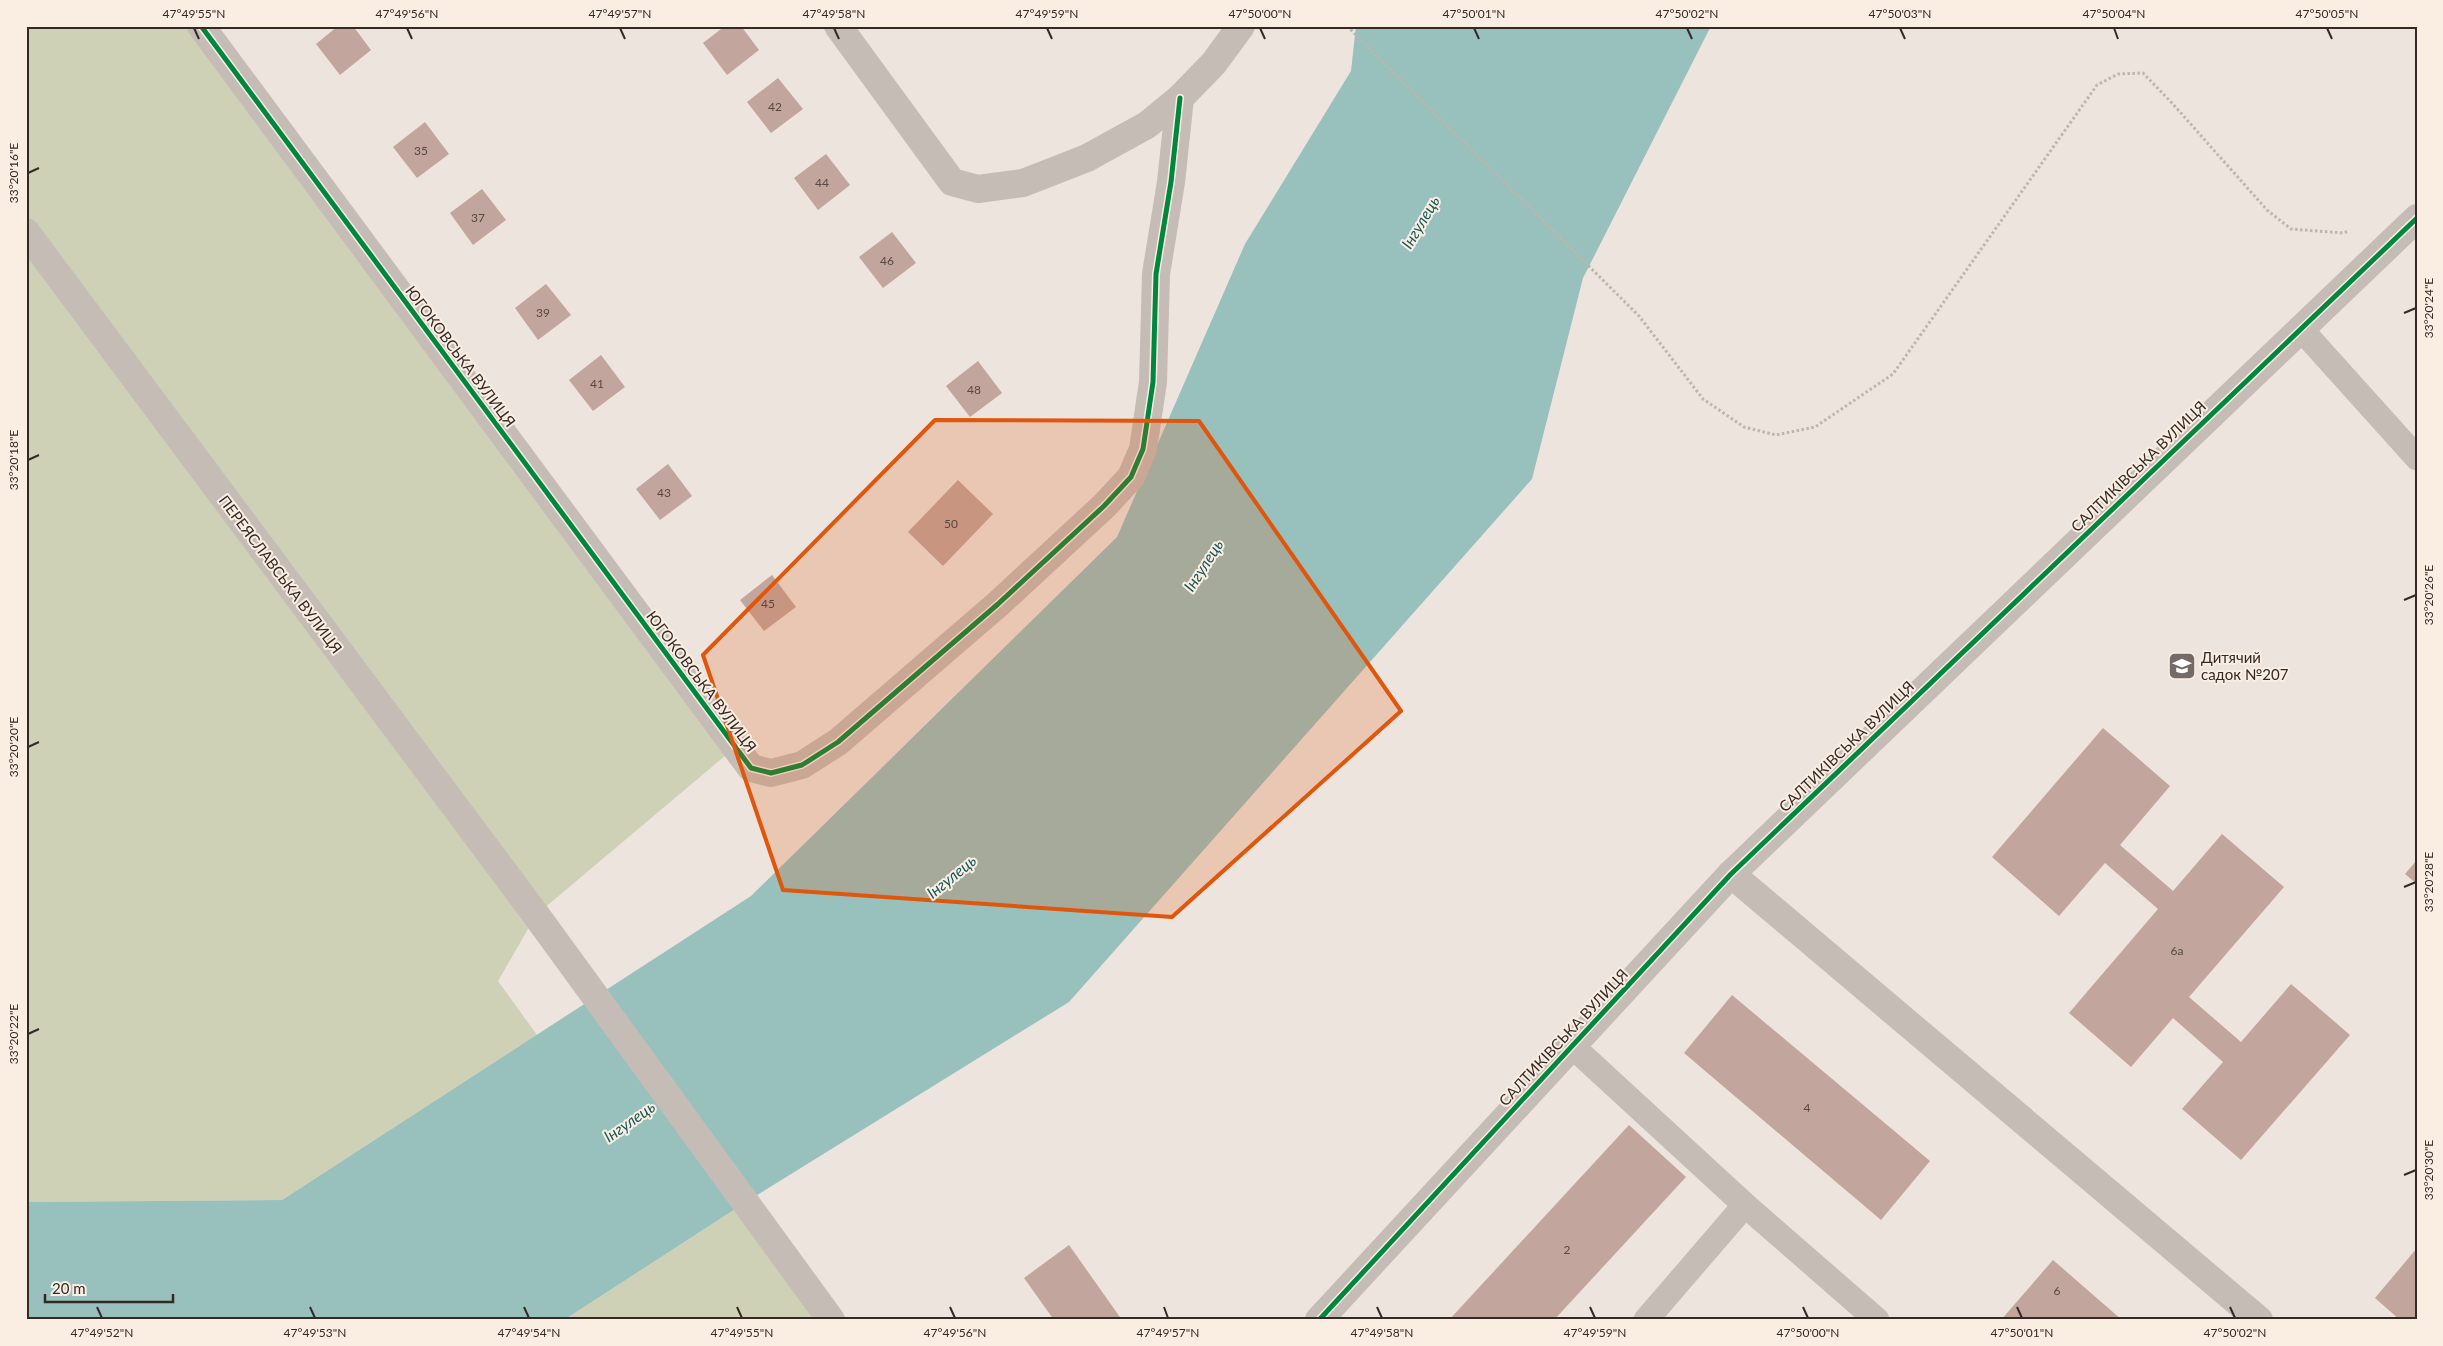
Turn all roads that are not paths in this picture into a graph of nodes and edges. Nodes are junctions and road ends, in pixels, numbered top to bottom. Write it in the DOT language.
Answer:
graph roads {
  1 [pos="201,26"];
  2 [pos="838,26"];
  3 [pos="1241,26"];
  4 [pos="1180,98"];
  5 [pos="2417,218"];
  6 [pos="26,232"];
  7 [pos="2300,328"];
  8 [pos="2417,458"];
  9 [pos="1731,874"];
  10 [pos="1572,1046"];
  11 [pos="1745,1205"];
  12 [pos="831,1320"];
  13 [pos="1320,1320"];
  14 [pos="1646,1320"];
  15 [pos="1877,1320"];
  16 [pos="2258,1320"];
  1 -- 4 [label="street, ЮГОКОВСЬКА ВУЛИЦЯ"];
  2 -- 4 [label="street"];
  3 -- 4 [label="street"];
  5 -- 7 [label="street, САЛТИКІВСЬКА ВУЛИЦЯ"];
  6 -- 12 [label="street, ПЕРЕЯСЛАВСЬКА ВУЛИЦЯ"];
  7 -- 8 [label="lane"];
  7 -- 9 [label="street, САЛТИКІВСЬКА ВУЛИЦЯ"];
  9 -- 10 [label="street, САЛТИКІВСЬКА ВУЛИЦЯ"];
  9 -- 16 [label="street"];
  10 -- 11 [label="lane"];
  10 -- 13 [label="street, САЛТИКІВСЬКА ВУЛИЦЯ"];
  11 -- 14 [label="lane"];
  11 -- 15 [label="lane"];
}
